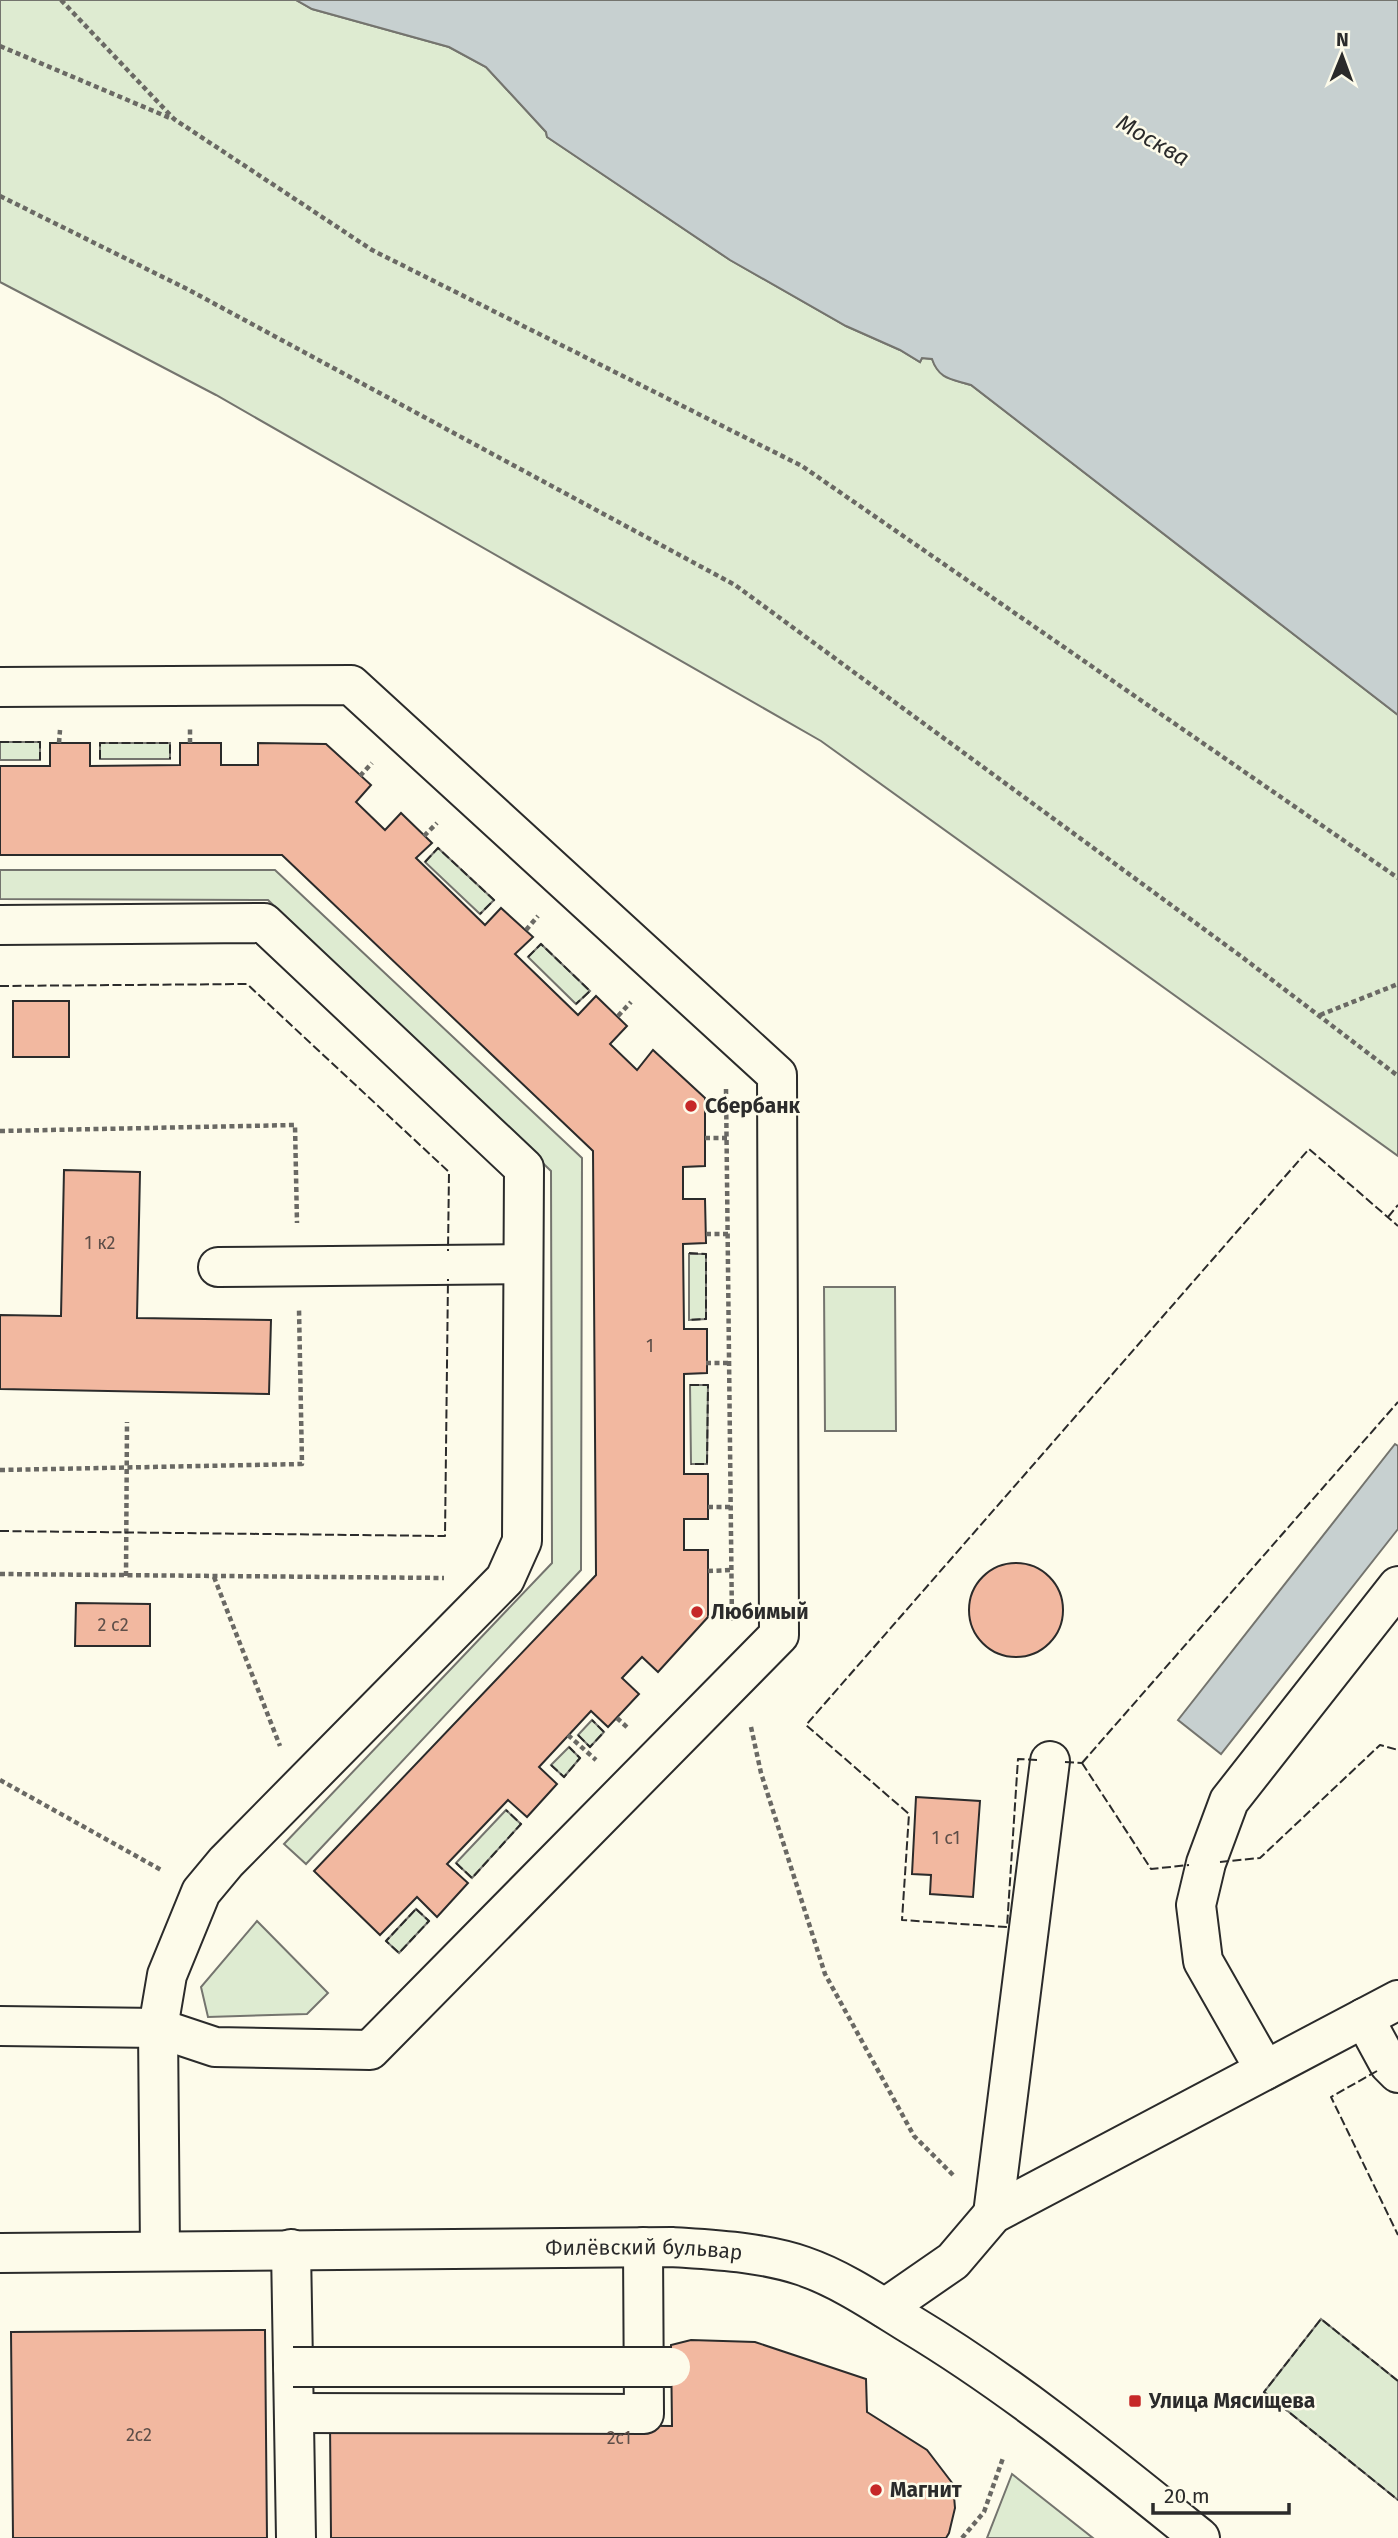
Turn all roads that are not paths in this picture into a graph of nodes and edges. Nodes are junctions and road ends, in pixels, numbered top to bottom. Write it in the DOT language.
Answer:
graph roads {
  1 [pos="0,687"];
  2 [pos="0,925"];
  3 [pos="523,1264"];
  4 [pos="218,1267"];
  5 [pos="1398,1586"];
  6 [pos="1050,1761"];
  7 [pos="1398,2000"];
  8 [pos="1364,2018"];
  9 [pos="0,2026"];
  10 [pos="158,2028"];
  11 [pos="1265,2070"];
  12 [pos="1398,2073"];
  13 [pos="993,2214"];
  14 [pos="643,2247"];
  15 [pos="291,2249"];
  16 [pos="160,2251"];
  17 [pos="0,2253"];
  18 [pos="885,2308"];
  19 [pos="293,2367"];
  20 [pos="671,2367"];
  21 [pos="294,2413"];
  22 [pos="296,2538"];
  23 [pos="1199,2538"];
  1 -- 10 [label="street"];
  2 -- 3 [label="street"];
  3 -- 4 [label="street"];
  3 -- 10 [label="street"];
  5 -- 11 [label="street"];
  6 -- 13 [label="street"];
  7 -- 8 [label="street"];
  8 -- 11 [label="street"];
  8 -- 12 [label="street"];
  9 -- 10 [label="street"];
  10 -- 16 [label="street"];
  11 -- 13 [label="street"];
  13 -- 18 [label="street"];
  14 -- 15 [label="street, Филёвский бульвар"];
  14 -- 18 [label="street, Филёвский бульвар"];
  14 -- 21 [label="street"];
  15 -- 16 [label="street, Филёвский бульвар"];
  15 -- 19 [label="street"];
  16 -- 17 [label="street, Филёвский бульвар"];
  18 -- 23 [label="street, Филёвский бульвар"];
  19 -- 20 [label="street, bridge"];
  19 -- 21 [label="street"];
  21 -- 22 [label="street"];
}
